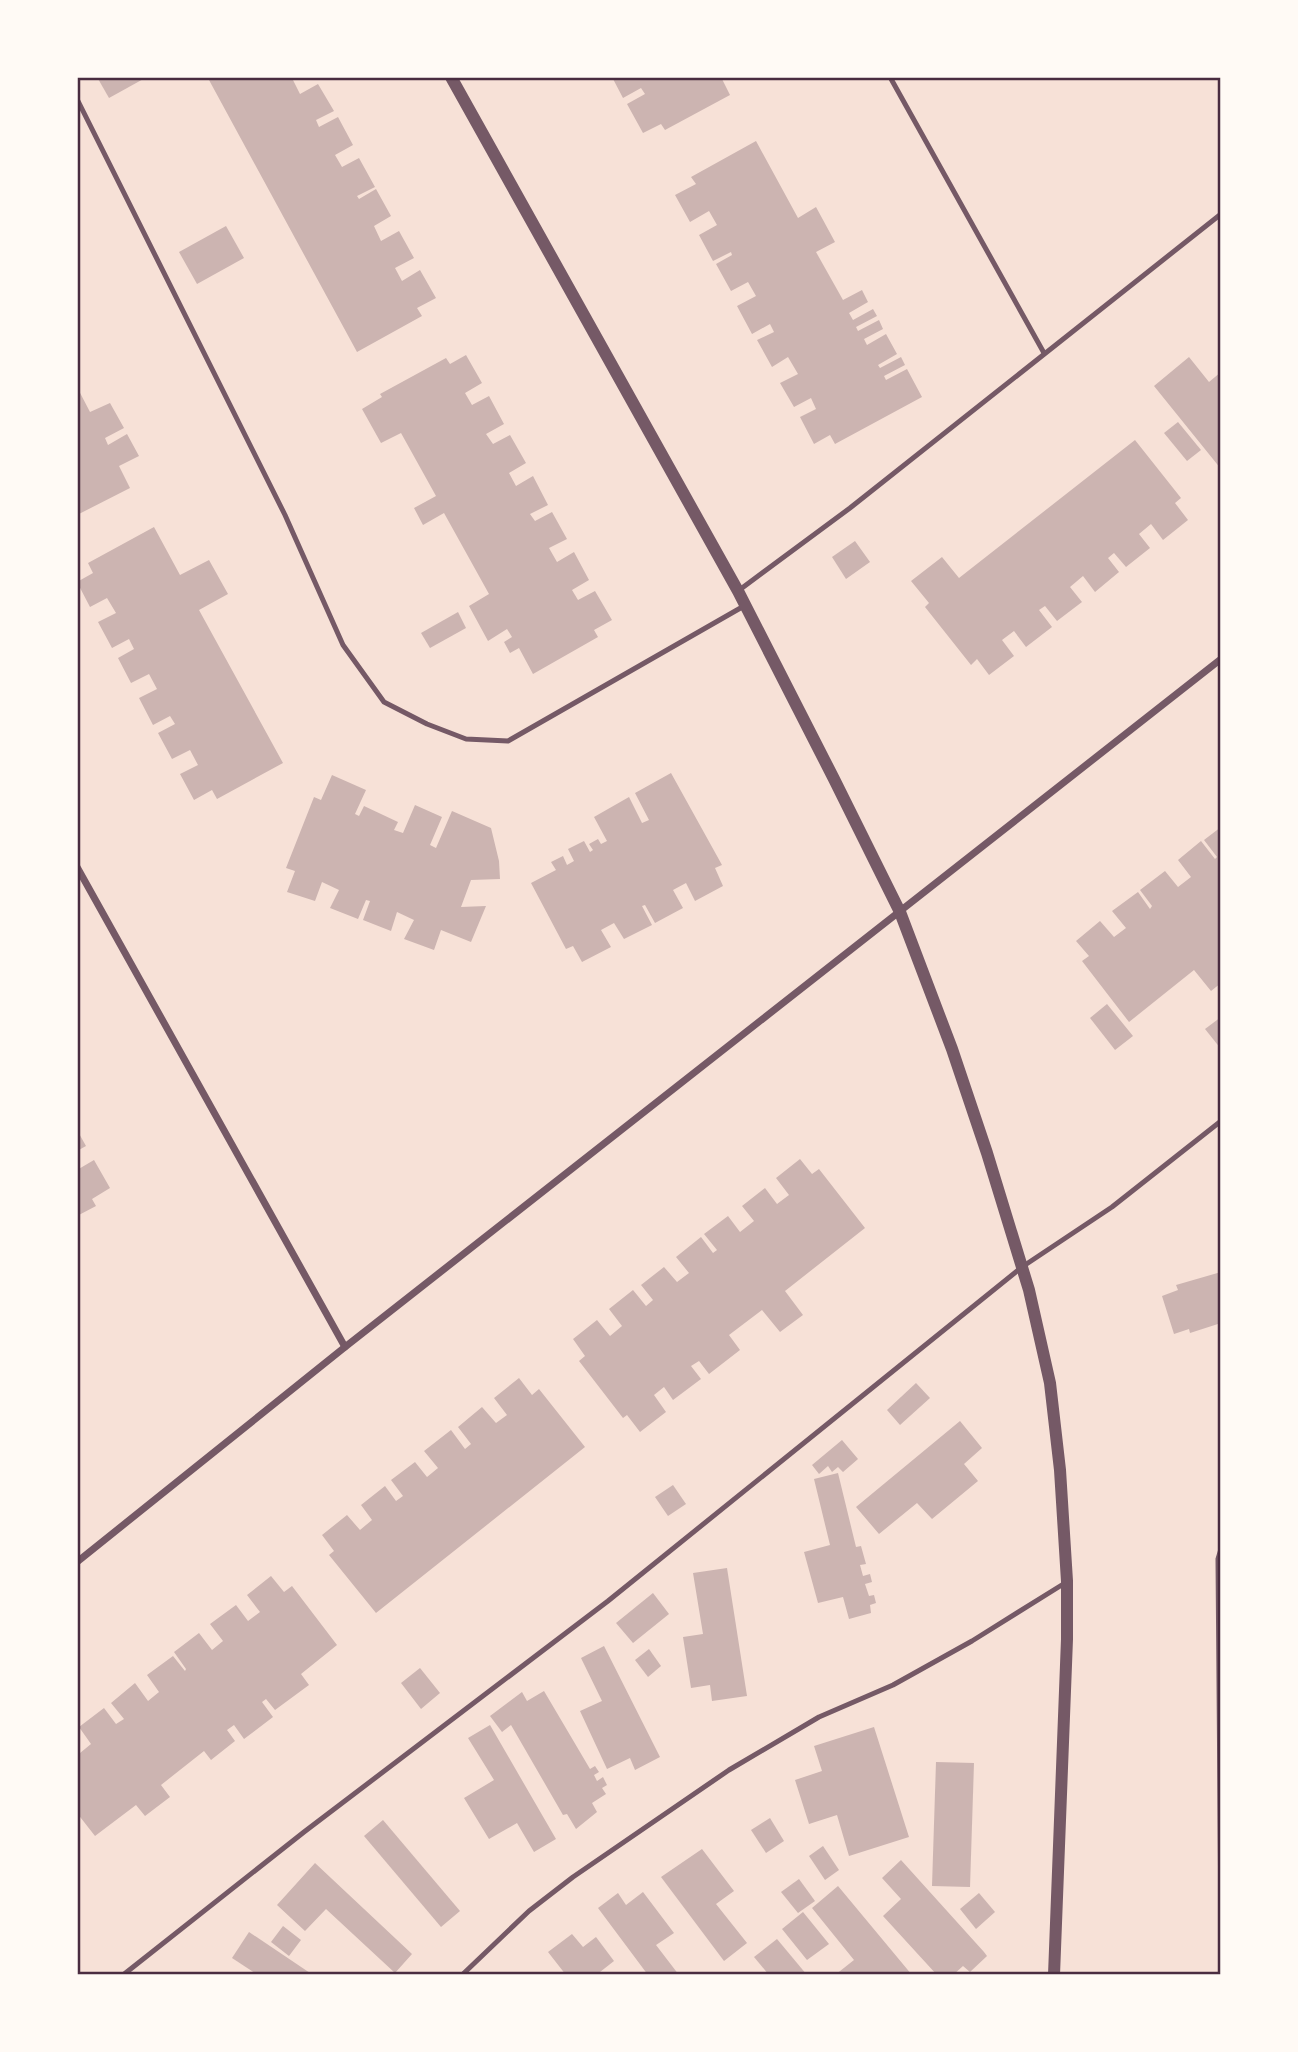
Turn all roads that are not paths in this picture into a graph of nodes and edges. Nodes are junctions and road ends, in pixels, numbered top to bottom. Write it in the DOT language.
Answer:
graph roads {
  1 [pos="451,77"];
  2 [pos="890,77"];
  3 [pos="77,99"];
  4 [pos="1221,214"];
  5 [pos="1044,353"];
  6 [pos="738,592"];
  7 [pos="744,606"];
  8 [pos="1221,659"];
  9 [pos="77,867"];
  10 [pos="900,912"];
  11 [pos="1221,1121"];
  12 [pos="1022,1268"];
  13 [pos="345,1348"];
  14 [pos="1221,1549"];
  15 [pos="77,1563"];
  16 [pos="1067,1581"];
  17 [pos="1221,1927"];
  18 [pos="123,1975"];
  19 [pos="462,1975"];
  20 [pos="1054,1975"];
  1 -- 6 [label="street"];
  2 -- 5 [label="lane"];
  3 -- 7 [label="lane"];
  4 -- 5 [label="lane"];
  5 -- 6 [label="lane"];
  6 -- 7 [label="street"];
  7 -- 10 [label="street"];
  8 -- 10 [label="street"];
  9 -- 13 [label="street"];
  10 -- 12 [label="street"];
  10 -- 13 [label="street"];
  11 -- 12 [label="lane"];
  12 -- 16 [label="street"];
  12 -- 18 [label="lane"];
  13 -- 15 [label="street"];
  14 -- 17 [label="lane"];
  16 -- 19 [label="lane"];
  16 -- 20 [label="street"];
}
